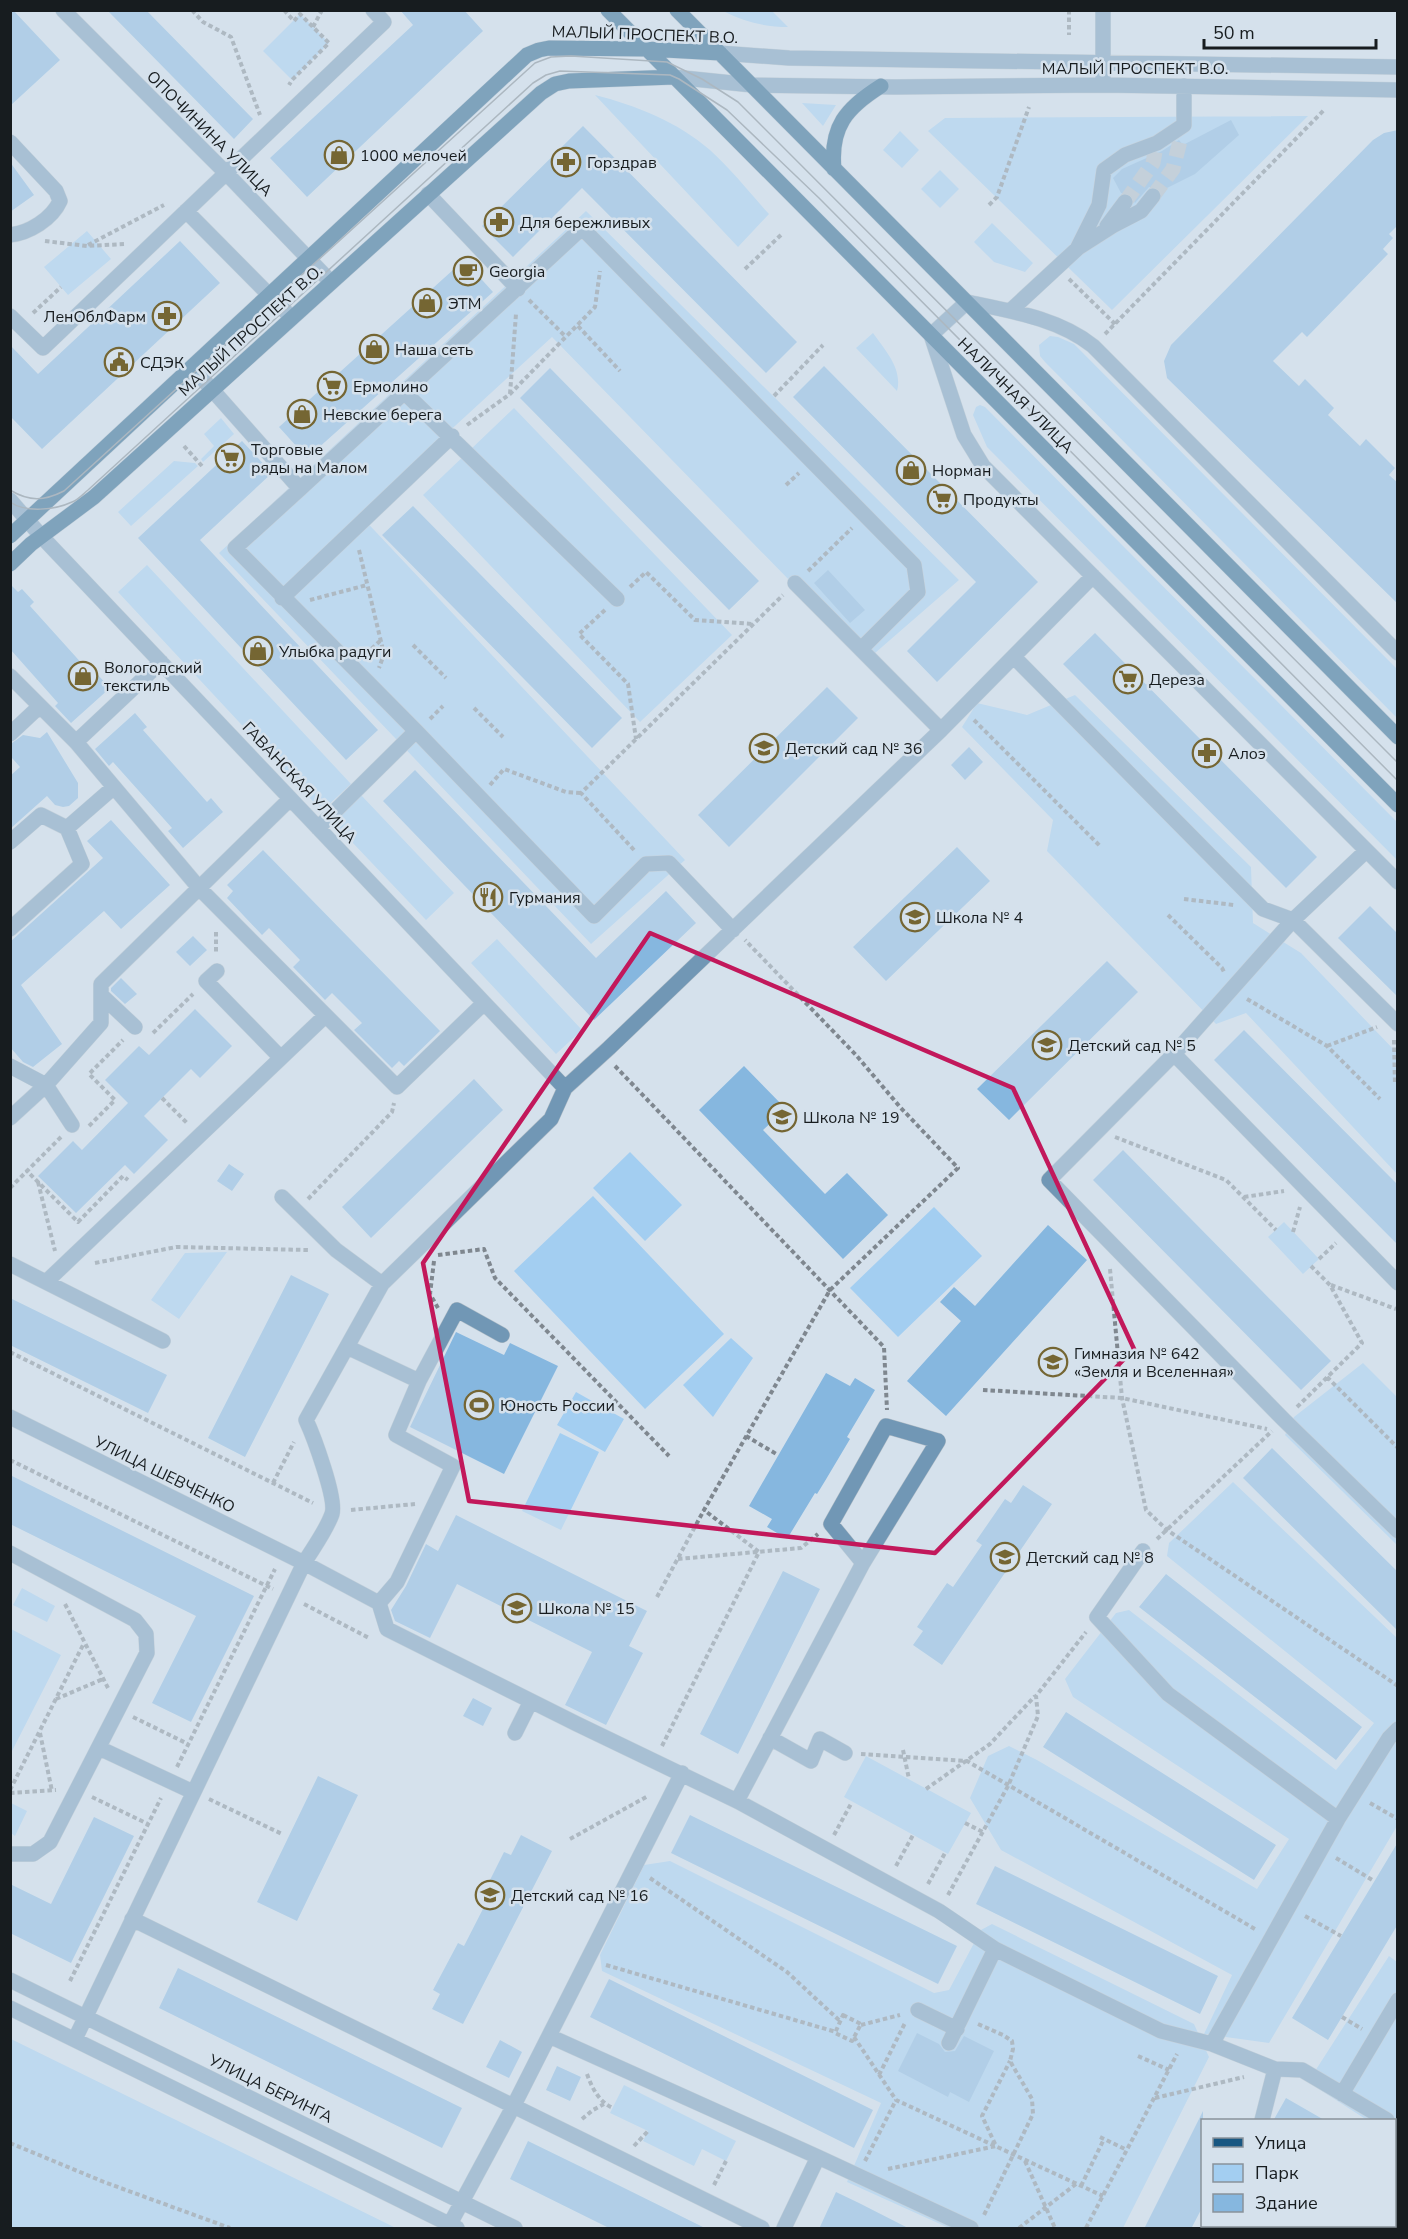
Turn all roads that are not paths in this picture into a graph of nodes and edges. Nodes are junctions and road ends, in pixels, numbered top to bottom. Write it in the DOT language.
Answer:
graph roads {
  1 [pos="63,10"];
  2 [pos="373,10"];
  3 [pos="608,10"];
  4 [pos="677,10"];
  5 [pos="1103,10"];
  6 [pos="647,49"];
  7 [pos="720,53"];
  8 [pos="1103,63"];
  9 [pos="1398,67"];
  10 [pos="674,77"];
  11 [pos="752,85"];
  12 [pos="1103,85"];
  13 [pos="881,86"];
  14 [pos="1184,86"];
  15 [pos="1398,90"];
  16 [pos="1184,125"];
  17 [pos="1180,141"];
  18 [pos="10,142"];
  19 [pos="834,169"];
  20 [pos="226,173"];
  21 [pos="428,194"];
  22 [pos="1153,196"];
  23 [pos="1125,202"];
  24 [pos="186,211"];
  25 [pos="17,235"];
  26 [pos="1100,235"];
  27 [pos="1077,249"];
  28 [pos="309,259"];
  29 [pos="330,281"];
  30 [pos="518,289"];
  31 [pos="269,295"];
  32 [pos="967,302"];
  33 [pos="1010,311"];
  34 [pos="291,317"];
  35 [pos="15,321"];
  36 [pos="931,335"];
  37 [pos="192,367"];
  38 [pos="212,389"];
  39 [pos="405,393"];
  40 [pos="452,436"];
  41 [pos="300,489"];
  42 [pos="10,500"];
  43 [pos="27,521"];
  44 [pos="10,536"];
  45 [pos="42,537"];
  46 [pos="10,564"];
  47 [pos="1093,576"];
  48 [pos="795,583"];
  49 [pos="617,599"];
  50 [pos="286,602"];
  51 [pos="861,649"];
  52 [pos="1398,653"];
  53 [pos="1014,657"];
  54 [pos="161,662"];
  55 [pos="12,681"];
  56 [pos="40,706"];
  57 [pos="941,730"];
  58 [pos="416,731"];
  59 [pos="10,734"];
  60 [pos="1398,737"];
  61 [pos="76,742"];
  62 [pos="114,787"];
  63 [pos="290,799"];
  64 [pos="1398,805"];
  65 [pos="67,828"];
  66 [pos="318,828"];
  67 [pos="10,842"];
  68 [pos="1366,850"];
  69 [pos="1398,882"];
  70 [pos="200,889"];
  71 [pos="1293,920"];
  72 [pos="10,929"];
  73 [pos="733,930"];
  74 [pos="211,976"];
  75 [pos="101,995"];
  76 [pos="484,1003"];
  77 [pos="325,1016"];
  78 [pos="1396,1022"];
  79 [pos="135,1027"];
  80 [pos="1174,1054"];
  81 [pos="281,1058"];
  82 [pos="10,1066"];
  83 [pos="46,1085"];
  84 [pos="565,1088"];
  85 [pos="10,1118"];
  86 [pos="72,1125"];
  87 [pos="282,1197"];
  88 [pos="10,1264"];
  89 [pos="46,1282"];
  90 [pos="1398,1283"];
  91 [pos="382,1284"];
  92 [pos="502,1335"];
  93 [pos="163,1341"];
  94 [pos="346,1347"];
  95 [pos="419,1381"];
  96 [pos="10,1418"];
  97 [pos="1398,1532"];
  98 [pos="1143,1551"];
  99 [pos="10,1553"];
  100 [pos="304,1563"];
  101 [pos="863,1563"];
  102 [pos="379,1603"];
  103 [pos="531,1701"];
  104 [pos="1398,1729"];
  105 [pos="514,1733"];
  106 [pos="770,1738"];
  107 [pos="99,1748"];
  108 [pos="845,1753"];
  109 [pos="682,1773"];
  110 [pos="193,1792"];
  111 [pos="737,1801"];
  112 [pos="1338,1819"];
  113 [pos="10,1854"];
  114 [pos="132,1919"];
  115 [pos="995,1949"];
  116 [pos="10,1980"];
  117 [pos="1398,2000"];
  118 [pos="10,2008"];
  119 [pos="915,2011"];
  120 [pos="85,2017"];
  121 [pos="960,2023"];
  122 [pos="549,2036"];
  123 [pos="75,2039"];
  124 [pos="949,2043"];
  125 [pos="1212,2044"];
  126 [pos="1275,2069"];
  127 [pos="1342,2094"];
  128 [pos="513,2107"];
  129 [pos="1262,2119"];
  130 [pos="1384,2119"];
  131 [pos="818,2157"];
  132 [pos="462,2203"];
  133 [pos="977,2223"];
  134 [pos="455,2226"];
  135 [pos="515,2229"];
  136 [pos="762,2229"];
  137 [pos="784,2229"];
  1 -- 20 [label="street, ОПОЧИНИНА УЛИЦА"];
  2 -- 20 [label="street"];
  3 -- 6 [label="main road, НАЛИЧНАЯ УЛИЦА"];
  4 -- 7 [label="main road, НАЛИЧНАЯ УЛИЦА"];
  5 -- 8 [label="street"];
  6 -- 7 [label="main road, МАЛЫЙ ПРОСПЕКТ В.О."];
  6 -- 10 [label="main road, НАЛИЧНАЯ УЛИЦА"];
  6 -- 28 [label="main road, МАЛЫЙ ПРОСПЕКТ В.О."];
  7 -- 8 [label="street, МАЛЫЙ ПРОСПЕКТ В.О."];
  7 -- 11 [label="main road, НАЛИЧНАЯ УЛИЦА"];
  8 -- 9 [label="street, МАЛЫЙ ПРОСПЕКТ В.О."];
  8 -- 12 [label="street"];
  10 -- 11 [label="street, МАЛЫЙ ПРОСПЕКТ В.О."];
  10 -- 21 [label="main road, МАЛЫЙ ПРОСПЕКТ В.О."];
  10 -- 36 [label="main road, НАЛИЧНАЯ УЛИЦА"];
  11 -- 13 [label="street, МАЛЫЙ ПРОСПЕКТ В.О."];
  11 -- 19 [label="main road, НАЛИЧНАЯ УЛИЦА"];
  12 -- 13 [label="street, МАЛЫЙ ПРОСПЕКТ В.О."];
  12 -- 14 [label="street, МАЛЫЙ ПРОСПЕКТ В.О."];
  13 -- 19 [label="main road"];
  14 -- 15 [label="street, МАЛЫЙ ПРОСПЕКТ В.О."];
  14 -- 16 [label="street"];
  16 -- 17 [label="street"];
  16 -- 27 [label="street"];
  18 -- 25 [label="street"];
  19 -- 32 [label="main road, НАЛИЧНАЯ УЛИЦА"];
  20 -- 24 [label="street"];
  20 -- 28 [label="street, ОПОЧИНИНА УЛИЦА"];
  21 -- 29 [label="main road, МАЛЫЙ ПРОСПЕКТ В.О."];
  21 -- 30 [label="street"];
  22 -- 26 [label="street"];
  23 -- 26 [label="street"];
  24 -- 31 [label="street"];
  24 -- 35 [label="street"];
  26 -- 27 [label="street"];
  27 -- 33 [label="street"];
  28 -- 29 [label="street, ОПОЧИНИНА УЛИЦА"];
  28 -- 31 [label="main road, МАЛЫЙ ПРОСПЕКТ В.О."];
  29 -- 34 [label="main road, МАЛЫЙ ПРОСПЕКТ В.О."];
  30 -- 39 [label="street"];
  30 -- 51 [label="street"];
  31 -- 34 [label="street"];
  31 -- 37 [label="main road, МАЛЫЙ ПРОСПЕКТ В.О."];
  32 -- 33 [label="street"];
  32 -- 36 [label="street"];
  32 -- 60 [label="main road, НАЛИЧНАЯ УЛИЦА"];
  33 -- 52 [label="street"];
  34 -- 38 [label="main road, МАЛЫЙ ПРОСПЕКТ В.О."];
  36 -- 47 [label="street"];
  36 -- 64 [label="main road, НАЛИЧНАЯ УЛИЦА"];
  37 -- 38 [label="street"];
  37 -- 43 [label="main road, МАЛЫЙ ПРОСПЕКТ В.О."];
  38 -- 41 [label="street"];
  38 -- 45 [label="main road, МАЛЫЙ ПРОСПЕКТ В.О."];
  39 -- 40 [label="street"];
  39 -- 41 [label="street"];
  40 -- 49 [label="street"];
  40 -- 50 [label="street"];
  41 -- 50 [label="street"];
  42 -- 43 [label="street, ГАВАНСКАЯ УЛИЦА"];
  43 -- 44 [label="main road, МАЛЫЙ ПРОСПЕКТ В.О."];
  43 -- 45 [label="street, ГАВАНСКАЯ УЛИЦА"];
  45 -- 46 [label="main road, МАЛЫЙ ПРОСПЕКТ В.О."];
  45 -- 54 [label="street, ГАВАНСКАЯ УЛИЦА"];
  47 -- 53 [label="street"];
  47 -- 68 [label="street"];
  48 -- 51 [label="street"];
  50 -- 58 [label="street"];
  51 -- 57 [label="street"];
  53 -- 57 [label="street"];
  53 -- 71 [label="street"];
  54 -- 61 [label="street"];
  54 -- 63 [label="street, ГАВАНСКАЯ УЛИЦА"];
  55 -- 56 [label="street"];
  56 -- 59 [label="street"];
  56 -- 61 [label="street"];
  57 -- 73 [label="street"];
  58 -- 66 [label="street"];
  58 -- 73 [label="street"];
  61 -- 62 [label="street"];
  62 -- 65 [label="street"];
  62 -- 70 [label="street"];
  63 -- 66 [label="street, ГАВАНСКАЯ УЛИЦА"];
  63 -- 70 [label="street"];
  65 -- 67 [label="street"];
  65 -- 72 [label="street"];
  66 -- 76 [label="street, ГАВАНСКАЯ УЛИЦА"];
  68 -- 69 [label="street"];
  68 -- 71 [label="street"];
  70 -- 75 [label="street"];
  70 -- 77 [label="street"];
  71 -- 78 [label="street"];
  71 -- 80 [label="street"];
  73 -- 84 [label="street"];
  74 -- 81 [label="street"];
  75 -- 79 [label="street"];
  75 -- 83 [label="street"];
  76 -- 77 [label="street"];
  76 -- 84 [label="street, ГАВАНСКАЯ УЛИЦА"];
  77 -- 81 [label="street"];
  80 -- 90 [label="street"];
  80 -- 97 [label="street"];
  81 -- 89 [label="street"];
  82 -- 83 [label="street"];
  83 -- 85 [label="street"];
  83 -- 86 [label="street"];
  84 -- 91 [label="street"];
  87 -- 91 [label="street"];
  88 -- 89 [label="street"];
  89 -- 93 [label="street"];
  91 -- 94 [label="street"];
  92 -- 95 [label="street"];
  94 -- 95 [label="street"];
  94 -- 100 [label="street"];
  95 -- 102 [label="street"];
  96 -- 100 [label="street, УЛИЦА ШЕВЧЕНКО"];
  98 -- 112 [label="street"];
  99 -- 107 [label="street"];
  100 -- 102 [label="street, УЛИЦА ШЕВЧЕНКО"];
  100 -- 110 [label="street"];
  101 -- 101 [label="street"];
  101 -- 106 [label="street"];
  102 -- 103 [label="street"];
  103 -- 105 [label="street"];
  103 -- 109 [label="street"];
  104 -- 112 [label="street"];
  106 -- 108 [label="street"];
  106 -- 111 [label="street"];
  107 -- 110 [label="street"];
  107 -- 113 [label="street"];
  109 -- 111 [label="street"];
  109 -- 122 [label="street"];
  110 -- 114 [label="street"];
  111 -- 115 [label="street"];
  112 -- 125 [label="street"];
  114 -- 120 [label="street"];
  114 -- 128 [label="street"];
  115 -- 121 [label="street"];
  115 -- 125 [label="street"];
  116 -- 120 [label="street, УЛИЦА БЕРИНГА"];
  117 -- 127 [label="street"];
  118 -- 123 [label="street"];
  119 -- 121 [label="street"];
  120 -- 123 [label="street"];
  120 -- 132 [label="street, УЛИЦА БЕРИНГА"];
  121 -- 124 [label="street"];
  122 -- 128 [label="street"];
  122 -- 131 [label="street"];
  123 -- 134 [label="street"];
  125 -- 126 [label="street"];
  126 -- 127 [label="street"];
  126 -- 129 [label="street"];
  127 -- 130 [label="street"];
  128 -- 132 [label="street"];
  128 -- 136 [label="street"];
  131 -- 133 [label="street"];
  131 -- 137 [label="street"];
  132 -- 134 [label="street"];
  132 -- 135 [label="street, УЛИЦА БЕРИНГА"];
}
